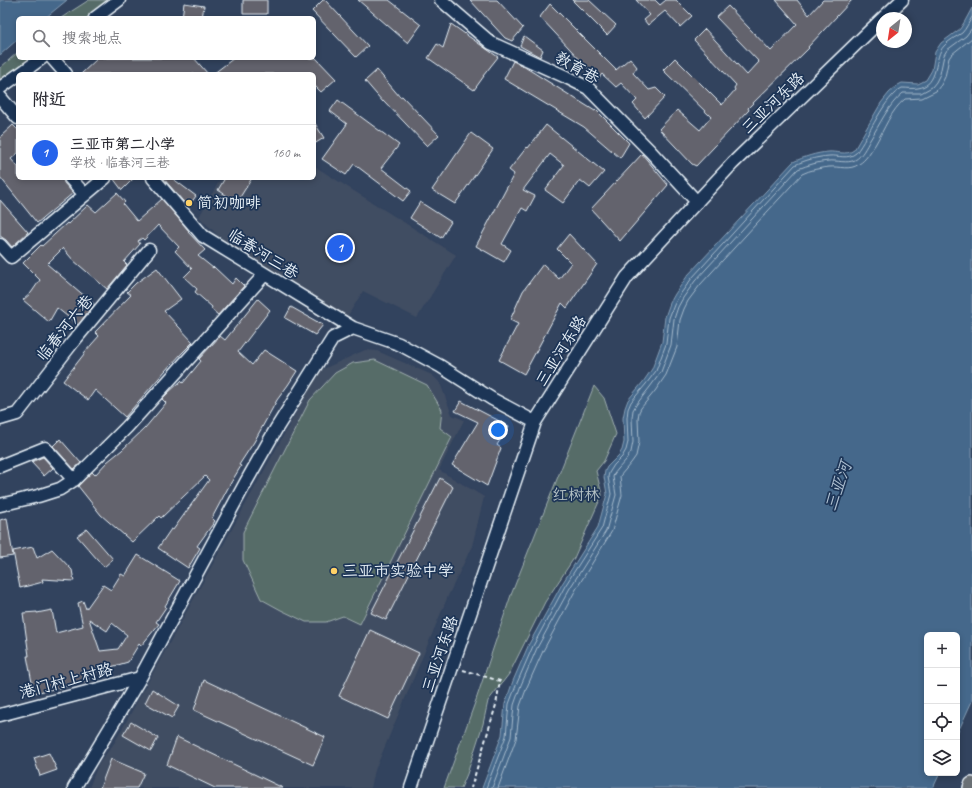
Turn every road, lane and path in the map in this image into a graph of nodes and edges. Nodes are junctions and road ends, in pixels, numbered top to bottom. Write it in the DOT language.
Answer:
graph roads {
  1 [pos="119,0"];
  2 [pos="442,0"];
  3 [pos="902,0"];
  4 [pos="890,12"];
  5 [pos="98,16"];
  6 [pos="876,26"];
  7 [pos="39,60"];
  8 [pos="54,60"];
  9 [pos="23,72"];
  10 [pos="64,72"];
  11 [pos="16,77"];
  12 [pos="0,88"];
  13 [pos="0,97"];
  14 [pos="16,116"];
  15 [pos="72,180"];
  16 [pos="103,180"];
  17 [pos="156,180"];
  18 [pos="85,195"];
  19 [pos="697,202"];
  20 [pos="0,245"];
  21 [pos="150,250"];
  22 [pos="265,274"];
  23 [pos="353,328"];
  24 [pos="0,419"];
  25 [pos="535,422"];
  26 [pos="0,466"];
  27 [pos="74,480"];
  28 [pos="0,505"];
  29 [pos="452,667"];
  30 [pos="140,678"];
  31 [pos="0,715"];
  32 [pos="74,788"];
  33 [pos="411,788"];
  34 [pos="471,788"];
  1 -- 5 [label="street"];
  2 -- 19 [label="street, 教育巷"];
  3 -- 4 [label="street, 三亚河东路"];
  6 -- 19 [label="street, 三亚河东路"];
  7 -- 9 [label="street"];
  8 -- 10 [label="street"];
  11 -- 12 [label="street"];
  13 -- 14 [label="street"];
  15 -- 18 [label="street"];
  16 -- 18 [label="street"];
  17 -- 22 [label="street, 临春河三巷"];
  18 -- 20 [label="street"];
  19 -- 25 [label="street, 三亚河东路"];
  21 -- 24 [label="street, 临春河六巷"];
  22 -- 23 [label="street, 临春河三巷"];
  22 -- 27 [label="street"];
  23 -- 25 [label="street, 临春河三巷"];
  23 -- 30 [label="street"];
  25 -- 29 [label="street, 三亚河东路"];
  26 -- 27 [label="street"];
  27 -- 28 [label="street"];
  29 -- 33 [label="street, 三亚河东路"];
  29 -- 34 [label="path"];
  30 -- 31 [label="street, 港门村上村路"];
  30 -- 32 [label="street"];
}
